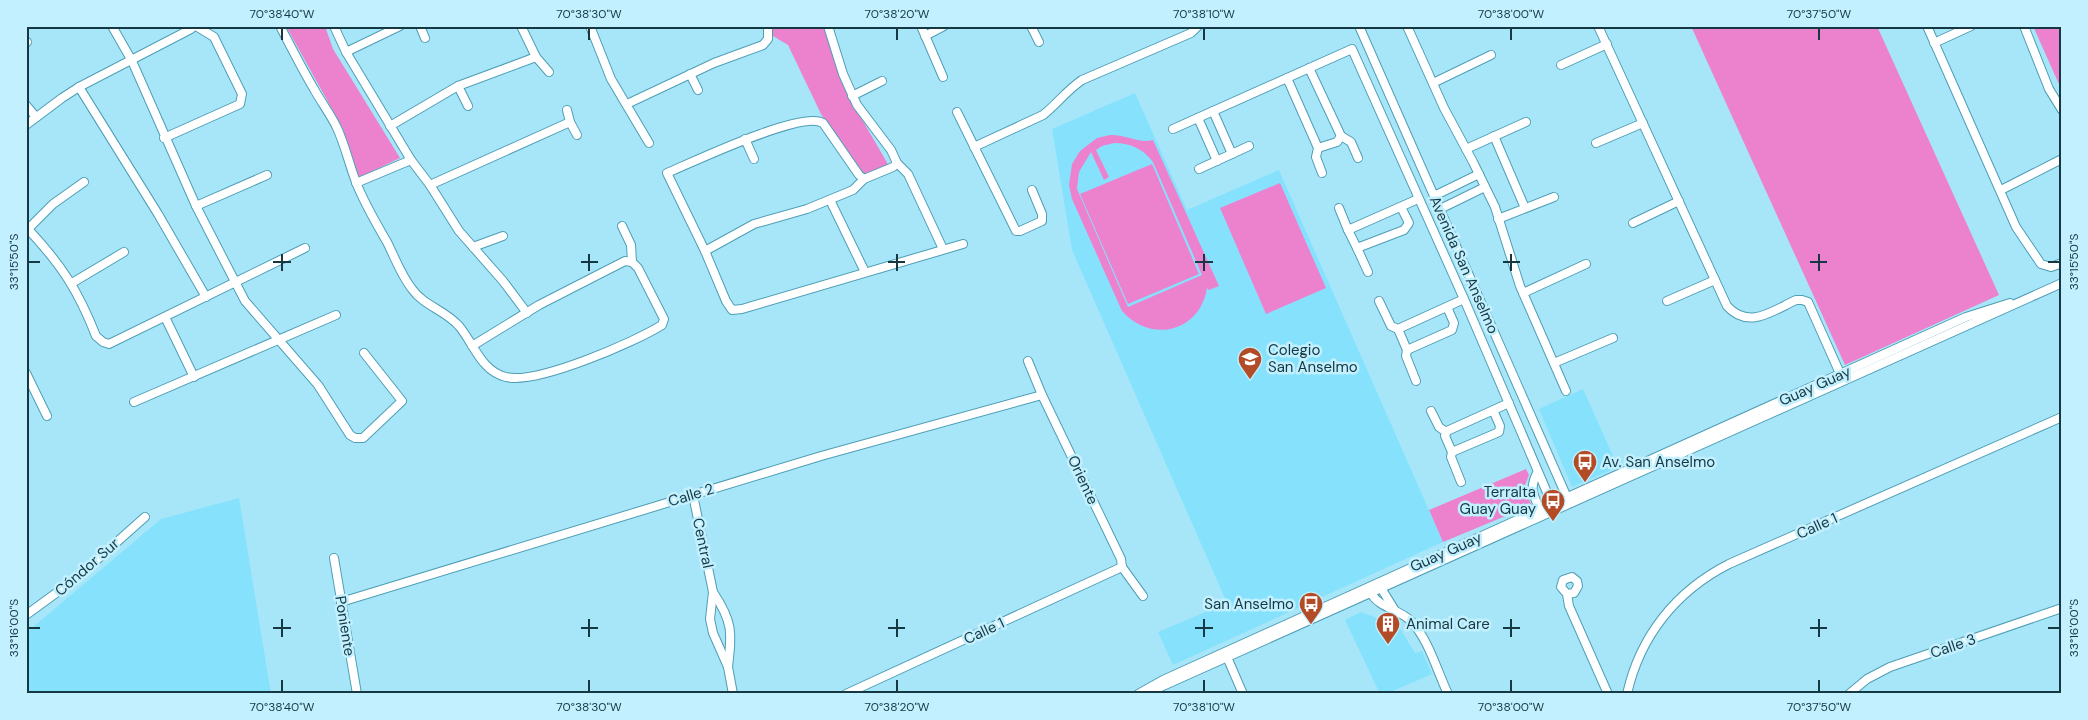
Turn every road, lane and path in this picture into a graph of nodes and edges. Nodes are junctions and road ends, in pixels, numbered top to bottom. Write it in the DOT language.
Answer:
graph roads {
  1 [pos="112,26"];
  2 [pos="193,26"];
  3 [pos="196,26"];
  4 [pos="280,26"];
  5 [pos="334,26"];
  6 [pos="400,26"];
  7 [pos="420,26"];
  8 [pos="521,26"];
  9 [pos="768,26"];
  10 [pos="828,26"];
  11 [pos="921,26"];
  12 [pos="944,26"];
  13 [pos="1032,26"];
  14 [pos="1198,26"];
  15 [pos="1359,26"];
  16 [pos="1407,26"];
  17 [pos="1598,26"];
  18 [pos="1927,26"];
  19 [pos="1971,26"];
  20 [pos="2024,26"];
  21 [pos="592,27"];
  22 [pos="925,36"];
  23 [pos="425,38"];
  24 [pos="1039,42"];
  25 [pos="1934,43"];
  26 [pos="1606,44"];
  27 [pos="346,52"];
  28 [pos="1492,55"];
  29 [pos="536,57"];
  30 [pos="132,61"];
  31 [pos="1561,65"];
  32 [pos="1309,68"];
  33 [pos="549,72"];
  34 [pos="690,74"];
  35 [pos="943,77"];
  36 [pos="1287,78"];
  37 [pos="882,81"];
  38 [pos="1433,83"];
  39 [pos="458,86"];
  40 [pos="79,88"];
  41 [pos="698,90"];
  42 [pos="852,96"];
  43 [pos="627,104"];
  44 [pos="26,105"];
  45 [pos="468,106"];
  46 [pos="567,110"];
  47 [pos="2062,110"];
  48 [pos="1213,111"];
  49 [pos="957,112"];
  50 [pos="36,117"];
  51 [pos="1198,118"];
  52 [pos="570,122"];
  53 [pos="1526,122"];
  54 [pos="1643,123"];
  55 [pos="26,126"];
  56 [pos="390,126"];
  57 [pos="1173,129"];
  58 [pos="577,135"];
  59 [pos="1341,136"];
  60 [pos="1494,136"];
  61 [pos="164,138"];
  62 [pos="746,140"];
  63 [pos="649,143"];
  64 [pos="1596,144"];
  65 [pos="1249,146"];
  66 [pos="974,147"];
  67 [pos="1318,148"];
  68 [pos="1466,149"];
  69 [pos="1232,154"];
  70 [pos="1358,158"];
  71 [pos="754,159"];
  72 [pos="2062,159"];
  73 [pos="411,160"];
  74 [pos="1217,161"];
  75 [pos="897,163"];
  76 [pos="1199,169"];
  77 [pos="1322,173"];
  78 [pos="1479,174"];
  79 [pos="267,175"];
  80 [pos="864,179"];
  81 [pos="84,182"];
  82 [pos="356,183"];
  83 [pos="430,184"];
  84 [pos="1485,187"];
  85 [pos="1032,190"];
  86 [pos="2001,190"];
  87 [pos="1434,196"];
  88 [pos="1554,197"];
  89 [pos="1418,199"];
  90 [pos="830,200"];
  91 [pos="1679,201"];
  92 [pos="196,206"];
  93 [pos="1401,207"];
  94 [pos="1340,208"];
  95 [pos="1525,208"];
  96 [pos="1440,209"];
  97 [pos="1498,218"];
  98 [pos="1633,223"];
  99 [pos="622,226"];
  100 [pos="27,228"];
  101 [pos="1348,230"];
  102 [pos="503,236"];
  103 [pos="963,244"];
  104 [pos="473,247"];
  105 [pos="305,248"];
  106 [pos="1357,248"];
  107 [pos="943,249"];
  108 [pos="705,251"];
  109 [pos="124,252"];
  110 [pos="632,262"];
  111 [pos="2062,263"];
  112 [pos="1586,264"];
  113 [pos="865,272"];
  114 [pos="1368,272"];
  115 [pos="1715,280"];
  116 [pos="234,282"];
  117 [pos="72,283"];
  118 [pos="2062,283"];
  119 [pos="1523,293"];
  120 [pos="206,297"];
  121 [pos="1464,299"];
  122 [pos="1379,301"];
  123 [pos="1667,301"];
  124 [pos="1447,307"];
  125 [pos="527,313"];
  126 [pos="336,316"];
  127 [pos="165,317"];
  128 [pos="1398,329"];
  129 [pos="1613,338"];
  130 [pos="278,341"];
  131 [pos="472,346"];
  132 [pos="1407,350"];
  133 [pos="364,353"];
  134 [pos="1028,361"];
  135 [pos="1554,363"];
  136 [pos="26,373"];
  137 [pos="194,377"];
  138 [pos="1842,378"];
  139 [pos="1416,381"];
  140 [pos="1566,391"];
  141 [pos="1042,395"];
  142 [pos="134,402"];
  143 [pos="1509,403"];
  144 [pos="1493,410"];
  145 [pos="1431,411"];
  146 [pos="47,416"];
  147 [pos="2062,417"];
  148 [pos="1446,432"];
  149 [pos="1452,452"];
  150 [pos="1537,473"];
  151 [pos="1610,478"];
  152 [pos="1623,480"];
  153 [pos="1461,482"];
  154 [pos="1607,487"];
  155 [pos="693,495"];
  156 [pos="1568,500"];
  157 [pos="1552,504"];
  158 [pos="1540,510"];
  159 [pos="145,517"];
  160 [pos="334,558"];
  161 [pos="1433,561"];
  162 [pos="1122,567"];
  163 [pos="1377,586"];
  164 [pos="713,592"];
  165 [pos="1371,593"];
  166 [pos="1567,594"];
  167 [pos="1143,596"];
  168 [pos="341,602"];
  169 [pos="2062,608"];
  170 [pos="1394,609"];
  171 [pos="1325,610"];
  172 [pos="26,615"];
  173 [pos="1274,633"];
  174 [pos="1227,658"];
  175 [pos="728,667"];
  176 [pos="357,694"];
  177 [pos="733,694"];
  178 [pos="846,694"];
  179 [pos="1138,694"];
  180 [pos="1146,694"];
  181 [pos="1243,694"];
  182 [pos="1448,694"];
  183 [pos="1608,694"];
  184 [pos="1628,694"];
  185 [pos="1849,694"];
  1 -- 30 [label="street"];
  2 -- 30 [label="street"];
  3 -- 61 [label="street"];
  4 -- 82 [label="street"];
  5 -- 27 [label="street"];
  6 -- 27 [label="street"];
  7 -- 23 [label="street"];
  8 -- 29 [label="street"];
  9 -- 34 [label="street"];
  10 -- 42 [label="street"];
  11 -- 22 [label="street"];
  12 -- 22 [label="street"];
  13 -- 24 [label="street"];
  14 -- 66 [label="street"];
  15 -- 87 [label="street, Avenida San Anselmo"];
  16 -- 38 [label="street"];
  17 -- 26 [label="street"];
  18 -- 25 [label="street"];
  19 -- 25 [label="street"];
  20 -- 47 [label="street"];
  21 -- 43 [label="street"];
  22 -- 35 [label="street"];
  25 -- 86 [label="street"];
  26 -- 31 [label="street"];
  26 -- 54 [label="street"];
  27 -- 56 [label="street"];
  28 -- 38 [label="street"];
  29 -- 33 [label="street"];
  29 -- 39 [label="street"];
  30 -- 40 [label="street"];
  30 -- 61 [label="street"];
  32 -- 36 [label="street"];
  32 -- 59 [label="street"];
  32 -- 89 [label="street"];
  34 -- 41 [label="street"];
  34 -- 43 [label="street"];
  36 -- 48 [label="street"];
  36 -- 67 [label="street"];
  37 -- 42 [label="street"];
  38 -- 68 [label="street"];
  39 -- 45 [label="street"];
  39 -- 56 [label="street"];
  40 -- 50 [label="street"];
  40 -- 120 [label="street"];
  42 -- 75 [label="street"];
  43 -- 63 [label="street"];
  44 -- 50 [label="street"];
  46 -- 52 [label="street"];
  48 -- 51 [label="street"];
  48 -- 69 [label="street"];
  49 -- 66 [label="street"];
  50 -- 55 [label="street"];
  51 -- 57 [label="street"];
  51 -- 74 [label="street"];
  52 -- 58 [label="street"];
  52 -- 83 [label="street"];
  53 -- 60 [label="street"];
  54 -- 64 [label="street"];
  54 -- 91 [label="street"];
  56 -- 73 [label="street"];
  59 -- 67 [label="street"];
  59 -- 70 [label="street"];
  60 -- 68 [label="street"];
  60 -- 95 [label="street"];
  61 -- 92 [label="street"];
  62 -- 71 [label="street"];
  62 -- 80 [label="street"];
  62 -- 108 [label="street"];
  65 -- 69 [label="street"];
  66 -- 85 [label="street"];
  67 -- 77 [label="street"];
  68 -- 78 [label="street"];
  69 -- 74 [label="street"];
  72 -- 86 [label="street"];
  73 -- 82 [label="street"];
  73 -- 83 [label="street"];
  74 -- 76 [label="street"];
  75 -- 80 [label="street"];
  75 -- 107 [label="street"];
  78 -- 84 [label="street"];
  78 -- 87 [label="street"];
  79 -- 92 [label="street"];
  80 -- 90 [label="street"];
  81 -- 100 [label="street"];
  82 -- 131 [label="street"];
  83 -- 104 [label="street"];
  84 -- 96 [label="street"];
  84 -- 97 [label="street"];
  86 -- 111 [label="street"];
  87 -- 96 [label="street, Avenida San Anselmo"];
  88 -- 95 [label="street"];
  89 -- 93 [label="street"];
  89 -- 121 [label="street"];
  90 -- 108 [label="street"];
  90 -- 113 [label="street"];
  91 -- 98 [label="street"];
  91 -- 115 [label="street"];
  92 -- 116 [label="street"];
  93 -- 101 [label="street"];
  93 -- 106 [label="street"];
  94 -- 101 [label="street"];
  95 -- 97 [label="street"];
  96 -- 156 [label="street, Avenida San Anselmo"];
  97 -- 119 [label="street"];
  99 -- 110 [label="street"];
  100 -- 117 [label="street"];
  101 -- 106 [label="street"];
  102 -- 104 [label="street"];
  103 -- 107 [label="street"];
  104 -- 125 [label="street"];
  105 -- 116 [label="street"];
  106 -- 114 [label="street"];
  107 -- 113 [label="street"];
  108 -- 113 [label="street"];
  109 -- 117 [label="street"];
  110 -- 125 [label="street"];
  110 -- 131 [label="street"];
  112 -- 119 [label="street"];
  115 -- 123 [label="street"];
  115 -- 138 [label="street"];
  116 -- 120 [label="street"];
  116 -- 130 [label="street"];
  117 -- 127 [label="street"];
  118 -- 138 [label="street, Guay Guay"];
  119 -- 135 [label="street"];
  120 -- 127 [label="street"];
  121 -- 124 [label="street"];
  121 -- 143 [label="street"];
  122 -- 128 [label="street"];
  124 -- 128 [label="street"];
  124 -- 132 [label="street"];
  125 -- 131 [label="street"];
  126 -- 130 [label="street"];
  127 -- 137 [label="street"];
  128 -- 132 [label="street"];
  129 -- 135 [label="street"];
  130 -- 133 [label="street"];
  130 -- 137 [label="street"];
  132 -- 139 [label="street"];
  134 -- 141 [label="street, Oriente"];
  135 -- 140 [label="street"];
  136 -- 146 [label="street"];
  137 -- 142 [label="street"];
  138 -- 151 [label="street, Guay Guay"];
  138 -- 152 [label="street, Guay Guay"];
  141 -- 155 [label="street, Calle 2"];
  141 -- 162 [label="street, Oriente"];
  143 -- 144 [label="street"];
  143 -- 150 [label="street"];
  144 -- 148 [label="street"];
  144 -- 149 [label="street"];
  145 -- 148 [label="street"];
  147 -- 184 [label="street, Calle 1"];
  148 -- 149 [label="street"];
  149 -- 153 [label="street"];
  150 -- 157 [label="street"];
  150 -- 158 [label="street"];
  151 -- 152 [label="street"];
  151 -- 154 [label="street"];
  151 -- 156 [label="street, Guay Guay"];
  152 -- 154 [label="street, Guay Guay"];
  154 -- 156 [label="street, Guay Guay"];
  155 -- 164 [label="street, Central"];
  155 -- 168 [label="street, Calle 2"];
  156 -- 157 [label="street, Guay Guay"];
  156 -- 161 [label="street, Guay Guay"];
  157 -- 158 [label="street, Guay Guay"];
  158 -- 161 [label="street, Guay Guay"];
  159 -- 172 [label="street, Cóndor Sur"];
  160 -- 168 [label="street, Poniente"];
  161 -- 163 [label="street, Guay Guay"];
  162 -- 167 [label="street, Oriente"];
  162 -- 178 [label="street, Calle 1"];
  163 -- 165 [label="street, Guay Guay"];
  163 -- 170 [label="street"];
  163 -- 171 [label="street, Guay Guay"];
  164 -- 175 [label="street, Central"];
  164 -- 175 [label="street, Central"];
  165 -- 170 [label="street"];
  165 -- 171 [label="street, Guay Guay"];
  166 -- 183 [label="street"];
  168 -- 176 [label="street, Poniente"];
  169 -- 185 [label="street, Calle 3"];
  170 -- 182 [label="street"];
  171 -- 173 [label="street, Guay Guay"];
  173 -- 174 [label="street, Guay Guay"];
  173 -- 179 [label="street, Guay Guay"];
  174 -- 180 [label="street, Guay Guay"];
  174 -- 181 [label="street"];
  175 -- 177 [label="street, Central"];
}
